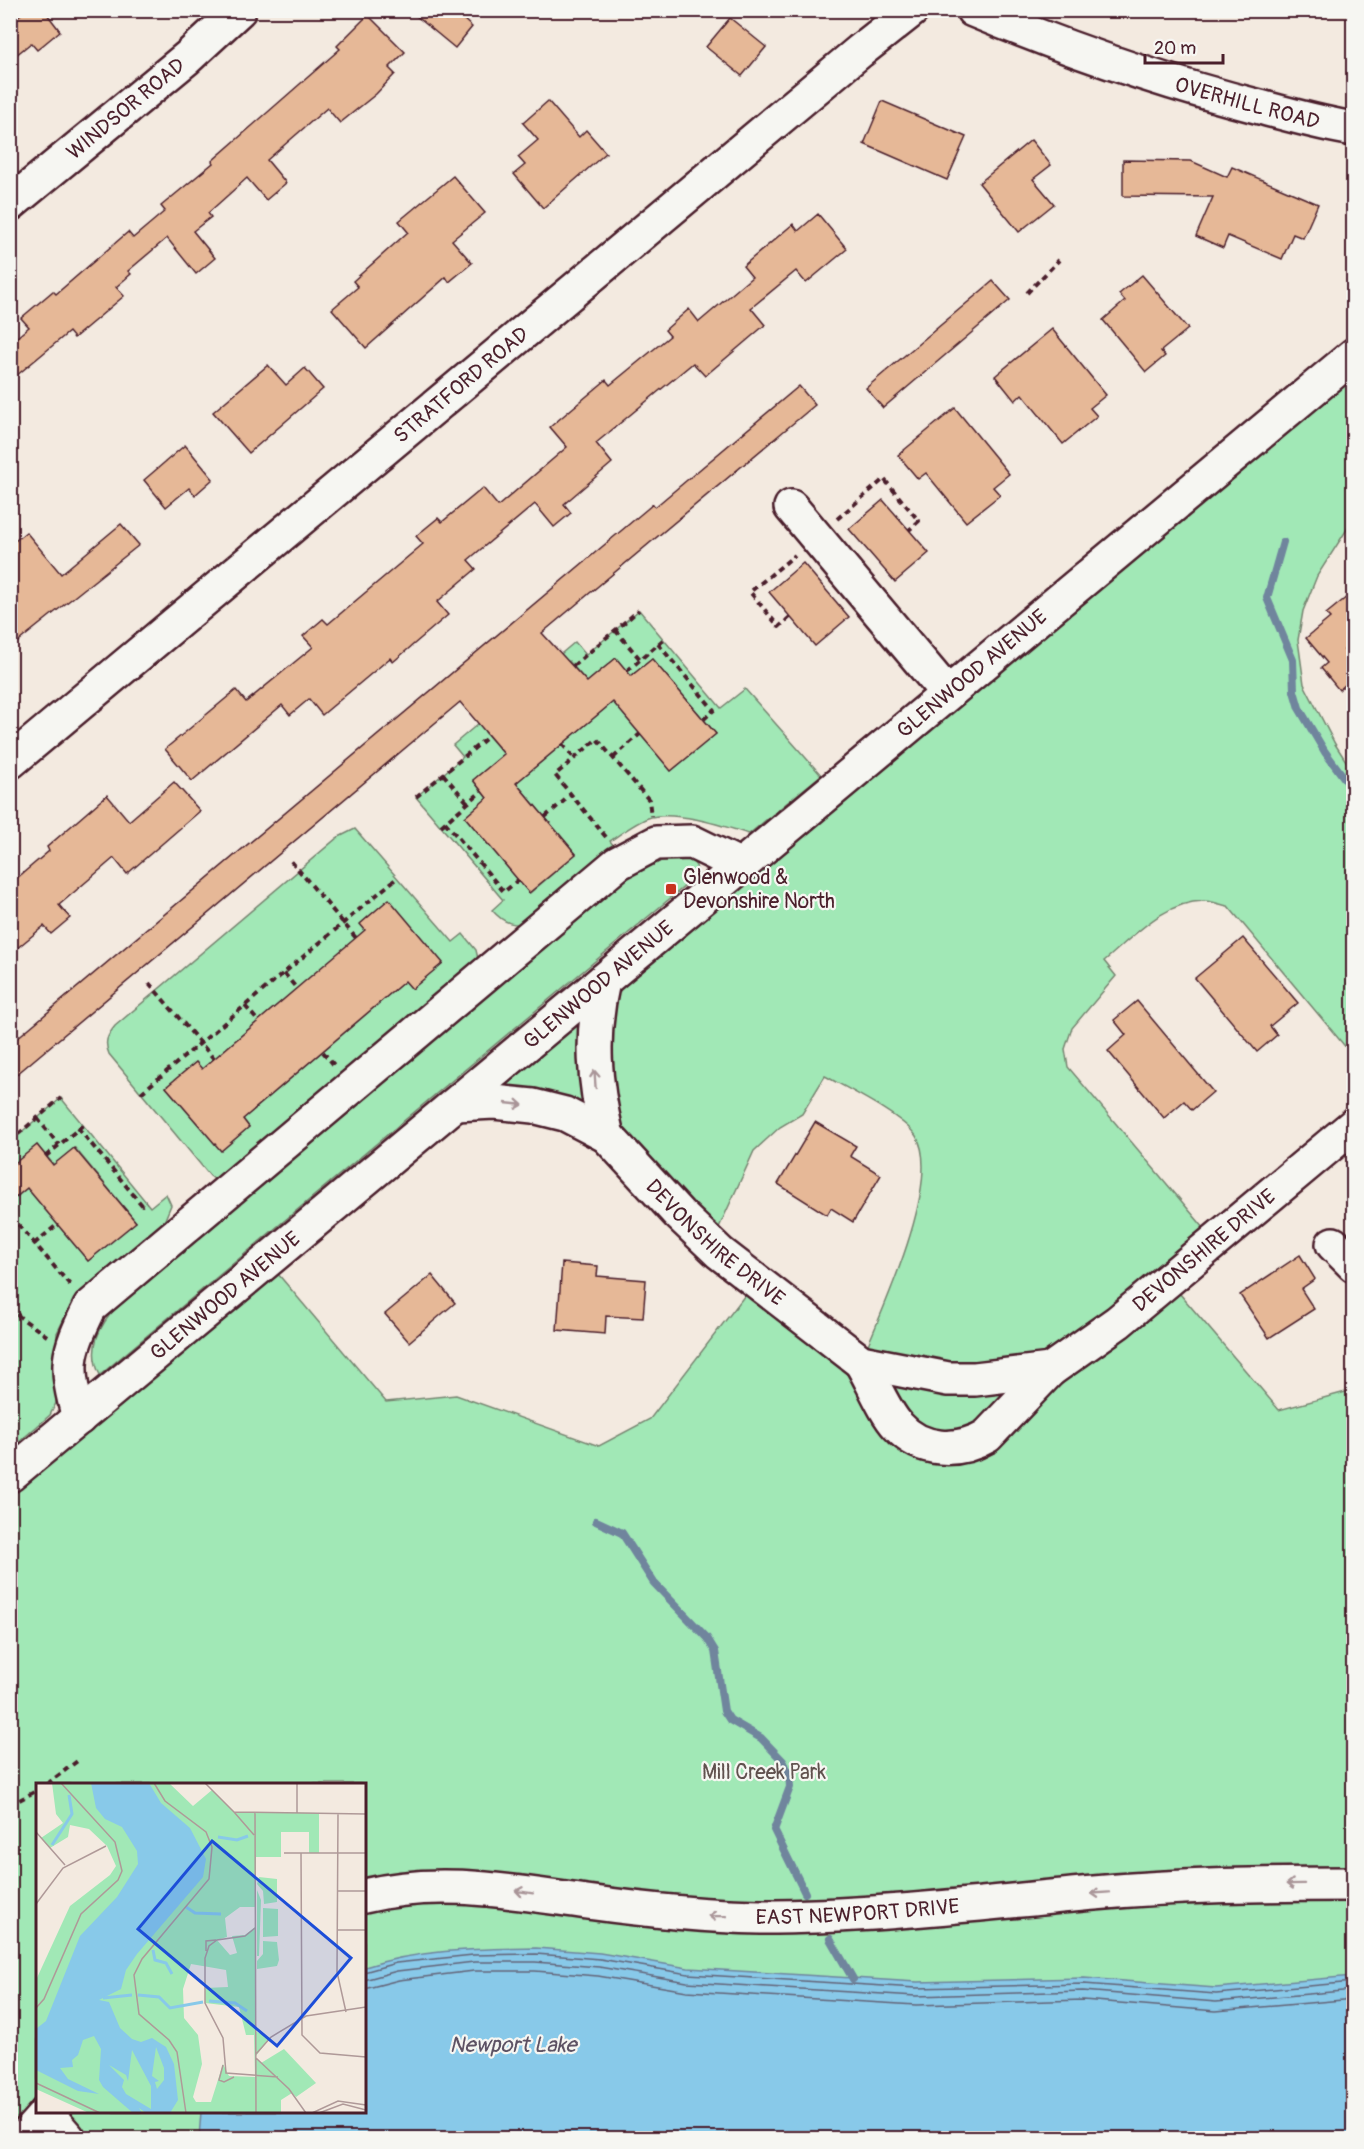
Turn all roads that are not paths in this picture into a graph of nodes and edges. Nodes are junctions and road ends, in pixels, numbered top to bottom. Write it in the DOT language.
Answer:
graph roads {
  1 [pos="239,10"];
  2 [pos="912,10"];
  3 [pos="973,10"];
  4 [pos="1352,131"];
  5 [pos="10,204"];
  6 [pos="1353,355"];
  7 [pos="791,507"];
  8 [pos="947,693"];
  9 [pos="10,762"];
  10 [pos="741,866"];
  11 [pos="603,981"];
  12 [pos="456,1104"];
  13 [pos="1353,1125"];
  14 [pos="607,1136"];
  15 [pos="861,1362"];
  16 [pos="1050,1370"];
  17 [pos="80,1418"];
  18 [pos="10,1475"];
  19 [pos="1353,1884"];
  20 [pos="366,1896"];
  21 [pos="46,2113"];
  22 [pos="48,2113"];
  23 [pos="24,2139"];
  24 [pos="68,2139"];
  1 -- 5 [label="street, WINDSOR ROAD"];
  2 -- 9 [label="street, STRATFORD ROAD"];
  3 -- 4 [label="street, OVERHILL ROAD"];
  6 -- 8 [label="street, GLENWOOD AVENUE"];
  7 -- 8 [label="street"];
  8 -- 10 [label="street, GLENWOOD AVENUE"];
  10 -- 11 [label="street, GLENWOOD AVENUE"];
  10 -- 17 [label="street"];
  11 -- 12 [label="street, GLENWOOD AVENUE"];
  14 -- 11 [label="street, DEVONSHIRE DRIVE, one-way"];
  12 -- 14 [label="street, DEVONSHIRE DRIVE, one-way"];
  12 -- 17 [label="street, GLENWOOD AVENUE"];
  13 -- 16 [label="street, DEVONSHIRE DRIVE"];
  14 -- 15 [label="street, DEVONSHIRE DRIVE"];
  15 -- 16 [label="street, DEVONSHIRE DRIVE"];
  15 -- 16 [label="street, DEVONSHIRE DRIVE"];
  17 -- 18 [label="street, GLENWOOD AVENUE"];
  19 -- 20 [label="street, EAST NEWPORT DRIVE, one-way"];
  21 -- 23 [label="street"];
  22 -- 24 [label="street"];
}
